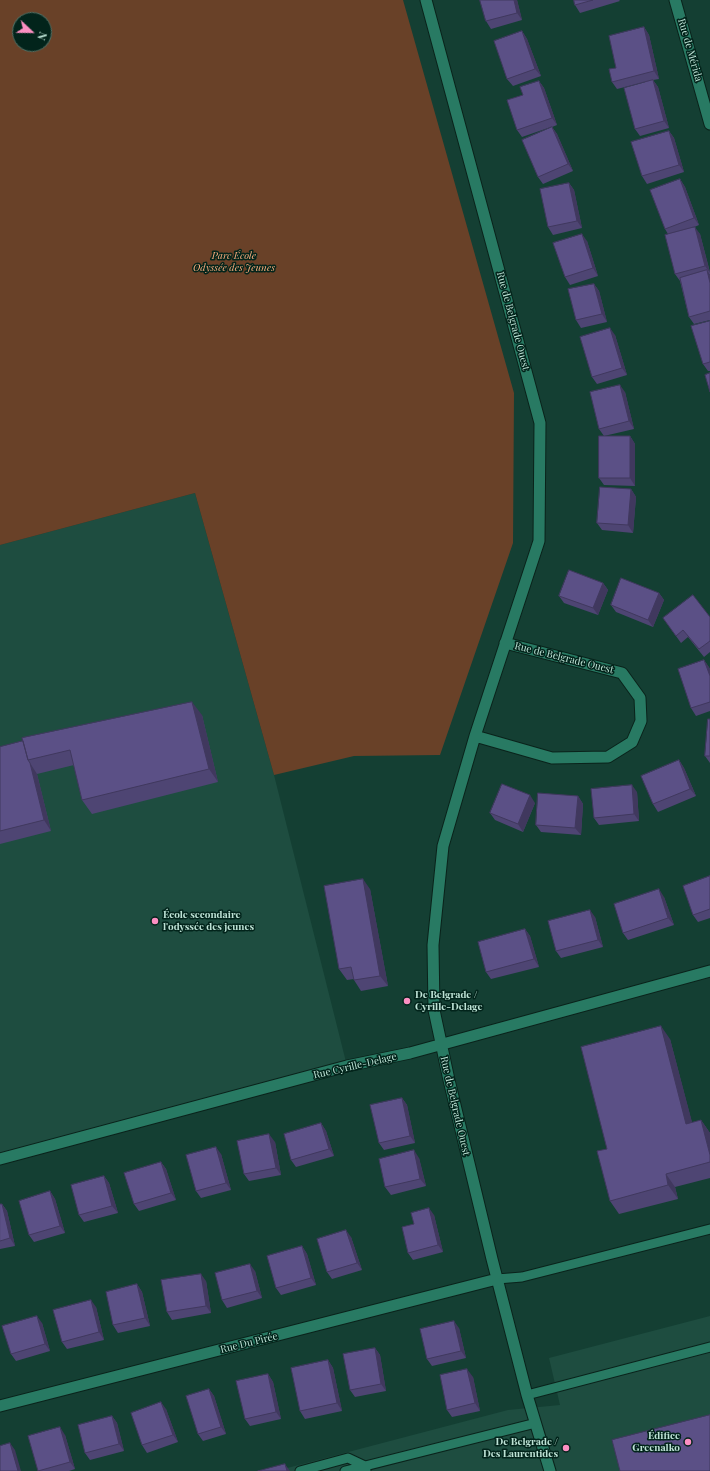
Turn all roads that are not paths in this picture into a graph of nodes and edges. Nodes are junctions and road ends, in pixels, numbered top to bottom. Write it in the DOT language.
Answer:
graph roads {
  1 [pos="426,0"];
  2 [pos="676,0"];
  3 [pos="710,124"];
  4 [pos="505,643"];
  5 [pos="475,736"];
  6 [pos="710,971"];
  7 [pos="441,1044"];
  8 [pos="0,1160"];
  9 [pos="710,1229"];
  10 [pos="497,1279"];
  11 [pos="710,1347"];
  12 [pos="527,1395"];
  13 [pos="0,1406"];
  14 [pos="536,1423"];
  15 [pos="365,1469"];
  16 [pos="300,1471"];
  17 [pos="345,1471"];
  18 [pos="550,1471"];
  1 -- 4 [label="street, Rue de Belgrade Ouest"];
  2 -- 3 [label="street, Rue de Mérida"];
  4 -- 5 [label="street, Rue de Belgrade Ouest"];
  4 -- 5 [label="street, Rue de Belgrade Ouest"];
  5 -- 7 [label="street, Rue de Belgrade Ouest"];
  6 -- 7 [label="street, Rue Cyrille-Delage"];
  7 -- 8 [label="street, Rue Cyrille-Delage"];
  7 -- 10 [label="street, Rue de Belgrade Ouest"];
  9 -- 10 [label="lane"];
  10 -- 12 [label="street, Rue de Belgrade Ouest"];
  10 -- 13 [label="street, Rue Du Pirée"];
  11 -- 12 [label="lane"];
  12 -- 14 [label="street, Rue de Belgrade Ouest"];
  14 -- 15 [label="lane"];
  14 -- 18 [label="street, Rue de Belgrade Ouest"];
  15 -- 16 [label="lane"];
  15 -- 17 [label="lane"];
}
